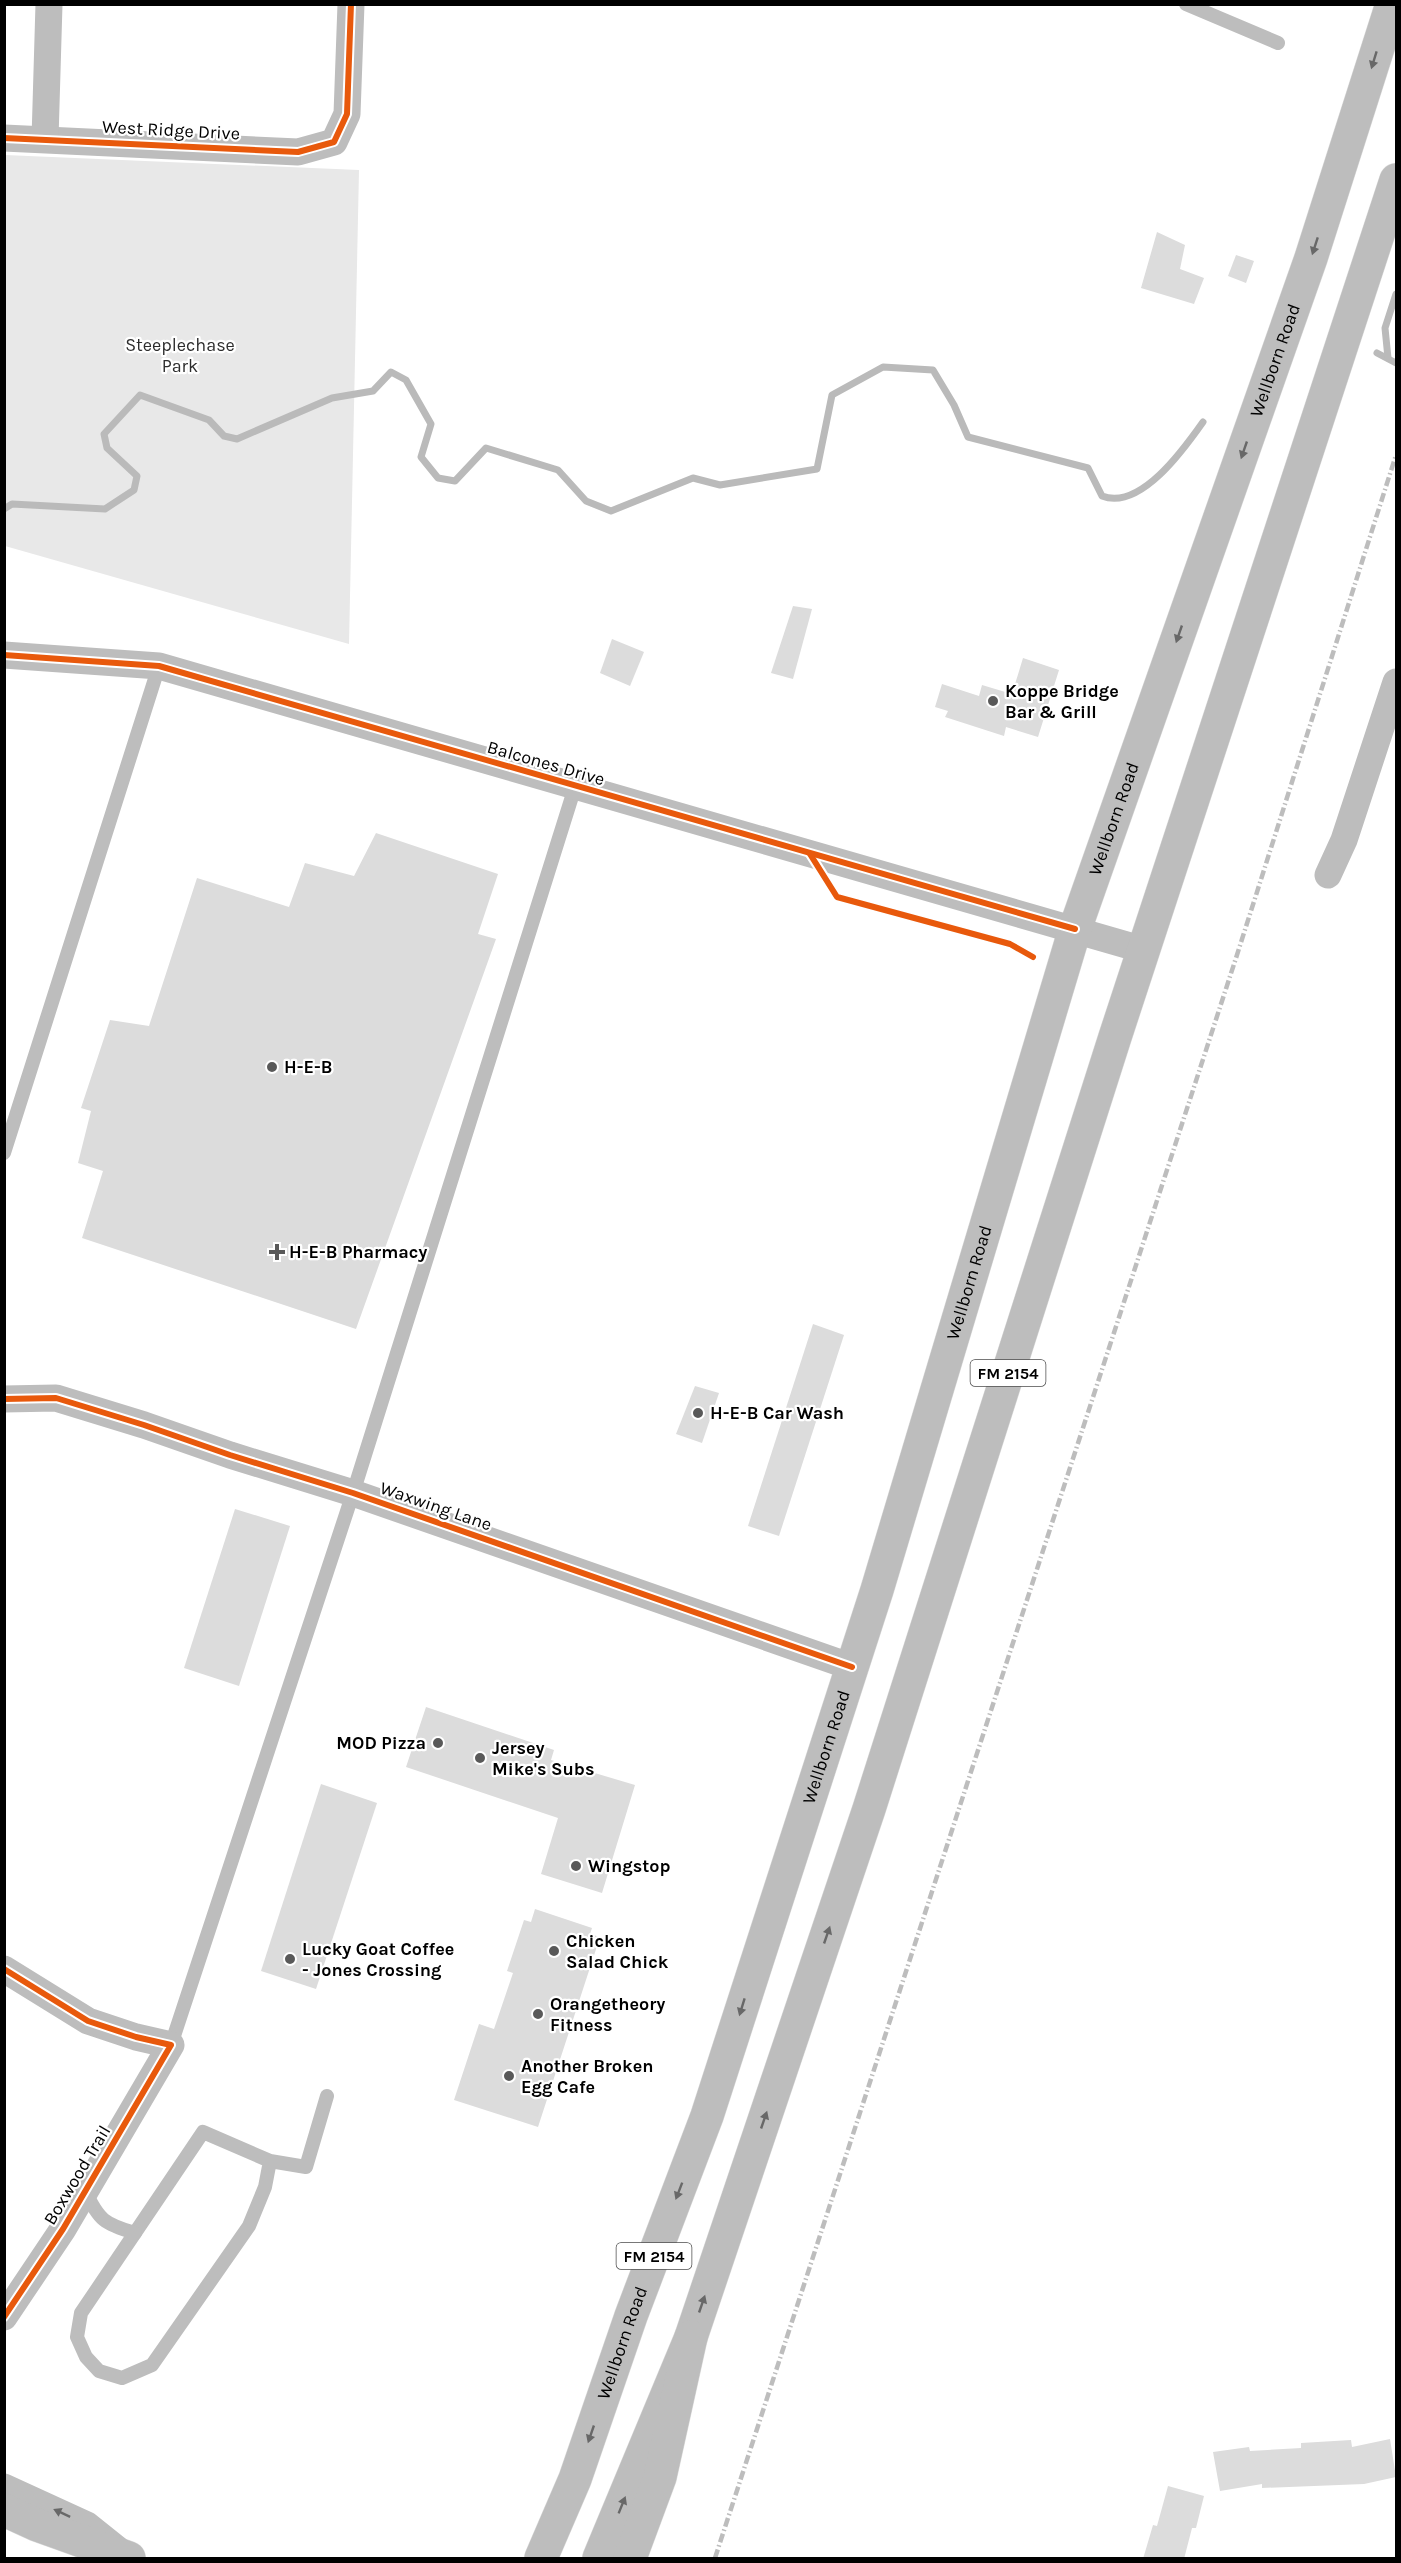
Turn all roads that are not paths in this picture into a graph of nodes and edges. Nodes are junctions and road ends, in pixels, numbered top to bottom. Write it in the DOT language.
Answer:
graph roads {
  1 [pos="49,4"];
  2 [pos="351,4"];
  3 [pos="1186,4"];
  4 [pos="1392,4"];
  5 [pos="1278,43"];
  6 [pos="4,138"];
  7 [pos="45,139"];
  8 [pos="1396,180"];
  9 [pos="4,655"];
  10 [pos="159,666"];
  11 [pos="1396,682"];
  12 [pos="574,788"];
  13 [pos="1328,875"];
  14 [pos="1075,929"];
  15 [pos="1144,950"];
  16 [pos="4,1153"];
  17 [pos="4,1400"];
  18 [pos="353,1493"];
  19 [pos="852,1667"];
  20 [pos="4,1969"];
  21 [pos="171,2045"];
  22 [pos="327,2096"];
  23 [pos="270,2161"];
  24 [pos="80,2199"];
  25 [pos="135,2234"];
  26 [pos="4,2317"];
  27 [pos="691,2337"];
  28 [pos="4,2487"];
  29 [pos="4,2510"];
  30 [pos="128,2558"];
  31 [pos="541,2559"];
  32 [pos="599,2559"];
  33 [pos="630,2559"];
  1 -- 7 [label="street"];
  2 -- 7 [label="street, West Ridge Drive"];
  3 -- 5 [label="lane"];
  4 -- 14 [label="main road, Wellborn Road / FM 2154, one-way"];
  6 -- 7 [label="street, West Ridge Drive"];
  8 -- 15 [label="main road, FM 2154"];
  9 -- 10 [label="street, Balcones Drive"];
  10 -- 12 [label="street, Balcones Drive"];
  10 -- 16 [label="lane"];
  11 -- 13 [label="street"];
  12 -- 14 [label="street, Balcones Drive"];
  12 -- 18 [label="lane"];
  14 -- 15 [label="street, Balcones Drive"];
  14 -- 19 [label="main road, Wellborn Road / FM 2154"];
  27 -- 15 [label="main road, FM 2154, one-way"];
  17 -- 18 [label="street, Waxwing Lane"];
  18 -- 19 [label="street, Waxwing Lane"];
  18 -- 21 [label="lane"];
  19 -- 31 [label="main road, Wellborn Road / FM 2154, one-way"];
  20 -- 21 [label="street"];
  21 -- 24 [label="street, Boxwood Trail"];
  22 -- 23 [label="lane"];
  23 -- 25 [label="lane"];
  23 -- 25 [label="lane"];
  24 -- 25 [label="lane"];
  24 -- 26 [label="street, Boxwood Trail"];
  32 -- 27 [label="main road, FM 2154, one-way"];
  27 -- 33 [label="main road"];
  30 -- 28 [label="street, one-way"];
  29 -- 30 [label="main road"];
}
